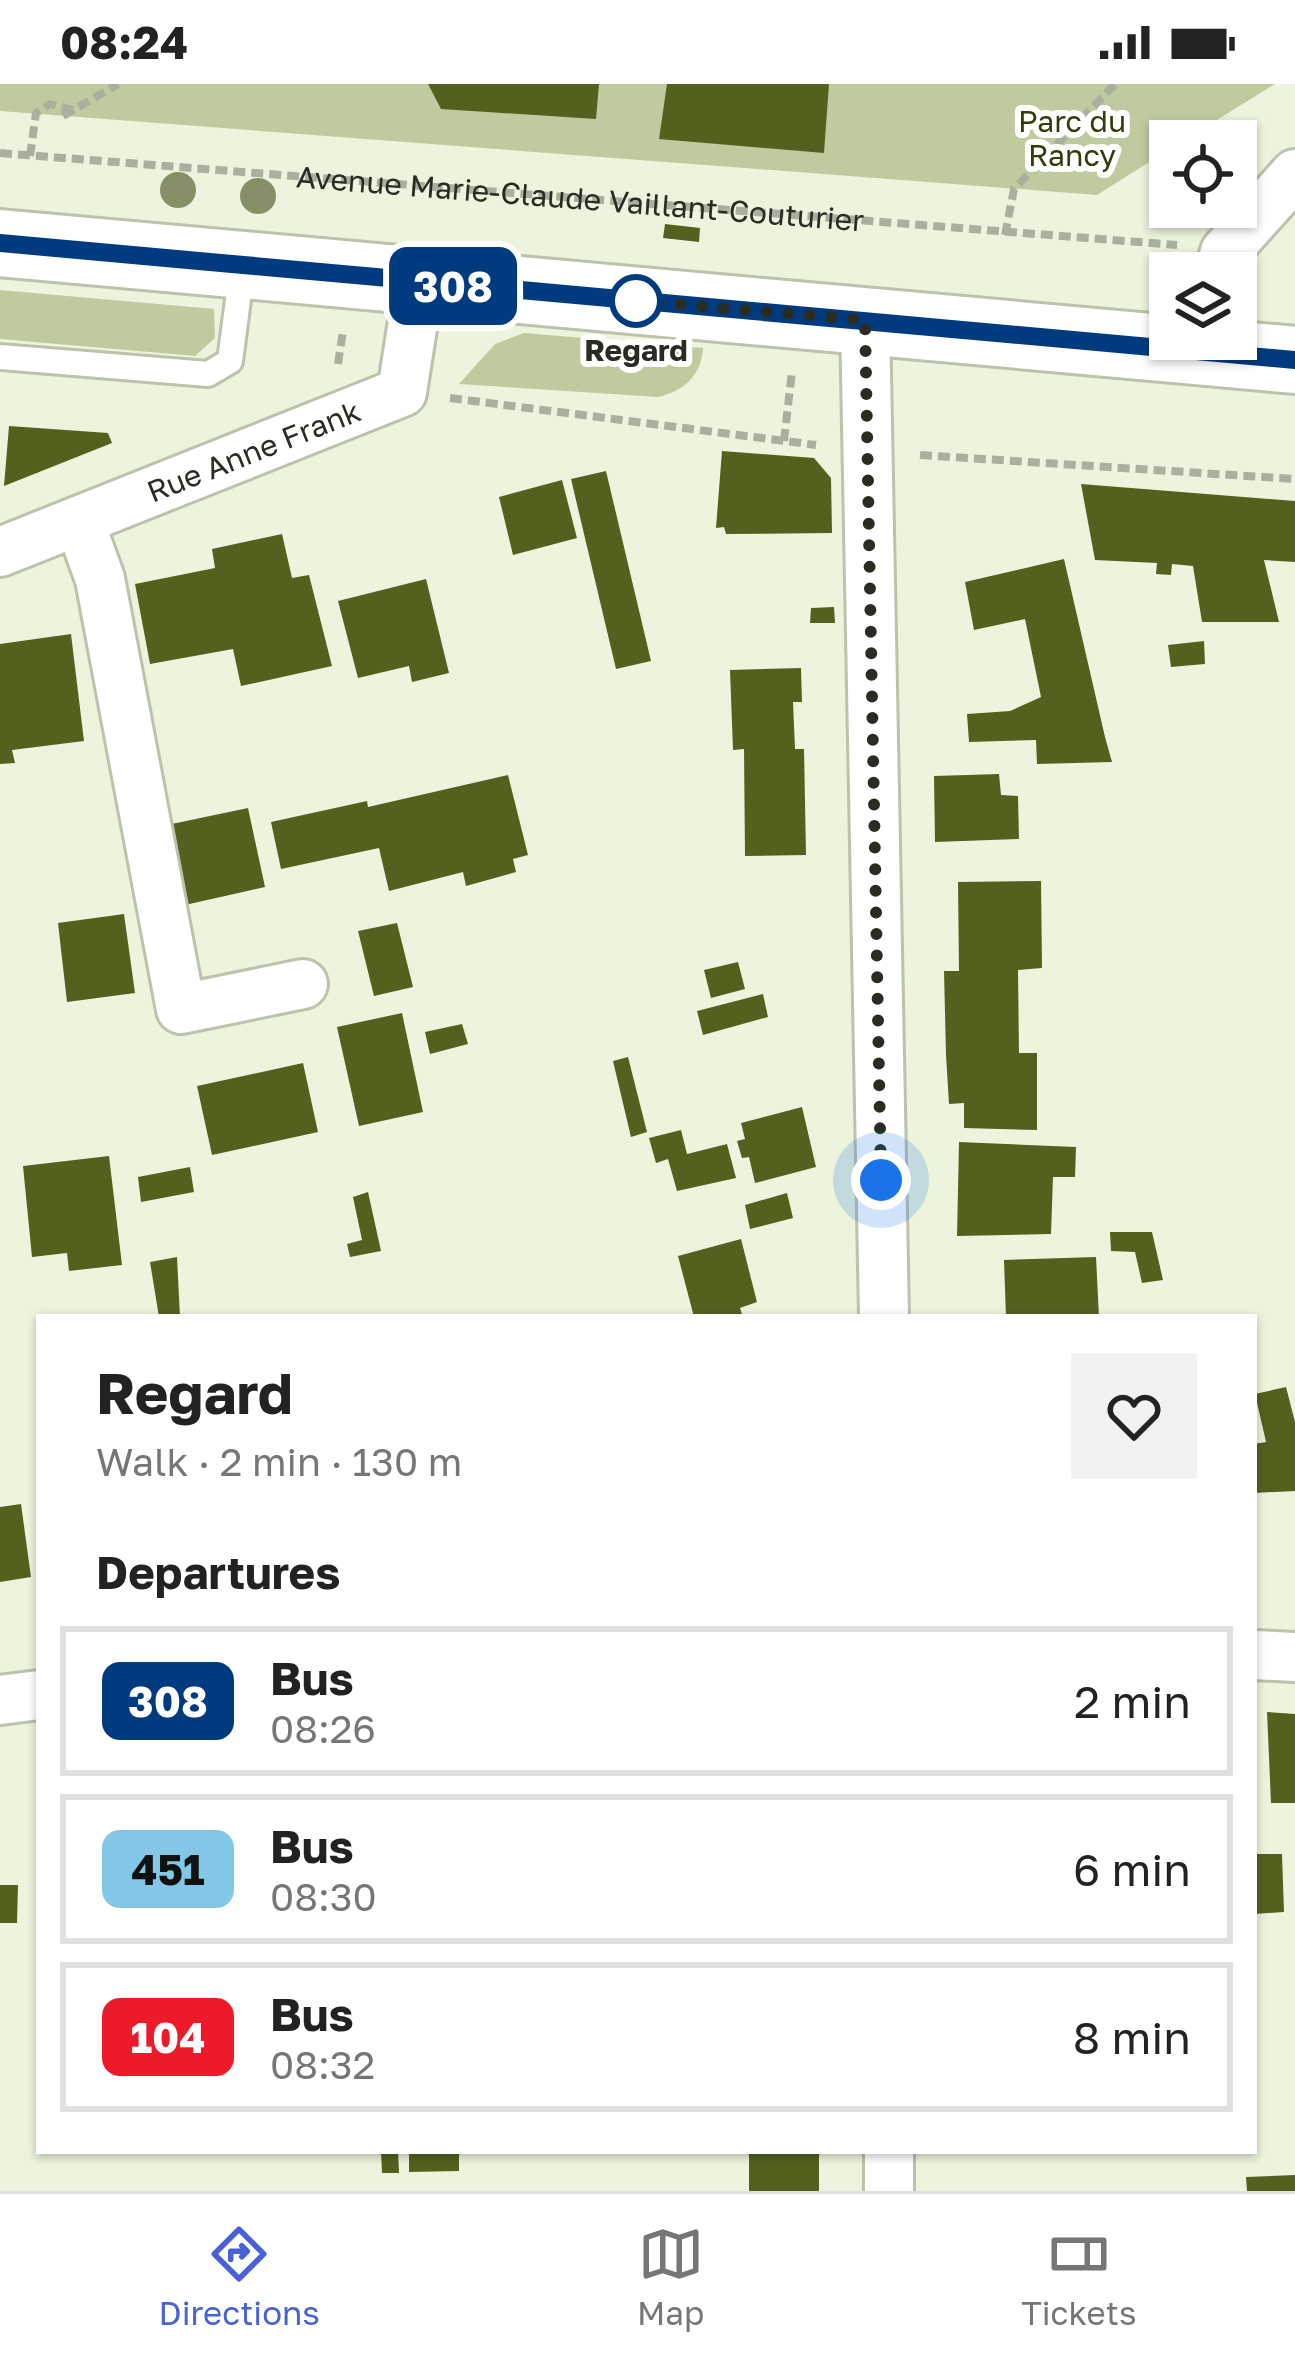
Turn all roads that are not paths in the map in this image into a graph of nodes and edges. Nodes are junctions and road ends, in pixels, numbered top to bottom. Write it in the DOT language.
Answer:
graph roads {
  1 [pos="1295,174"];
  2 [pos="0,243"];
  3 [pos="1225,252"];
  4 [pos="243,264"];
  5 [pos="418,283"];
  6 [pos="865,320"];
  7 [pos="1149,340"];
  8 [pos="1257,353"];
  9 [pos="0,357"];
  10 [pos="1295,360"];
  11 [pos="79,521"];
  12 [pos="0,552"];
  13 [pos="303,984"];
  14 [pos="884,1314"];
  15 [pos="1257,1654"];
  16 [pos="1295,1657"];
  17 [pos="36,1695"];
  18 [pos="0,1700"];
  19 [pos="889,2154"];
  20 [pos="889,2191"];
  1 -- 3 [label="street"];
  2 -- 4 [label="main road"];
  4 -- 5 [label="main road"];
  4 -- 9 [label="lane"];
  5 -- 6 [label="main road"];
  5 -- 11 [label="street, Rue Anne Frank"];
  6 -- 7 [label="main road"];
  6 -- 14 [label="street"];
  8 -- 10 [label="main road"];
  11 -- 12 [label="street, Rue Anne Frank"];
  11 -- 13 [label="street"];
  15 -- 16 [label="street"];
  17 -- 18 [label="street"];
  19 -- 20 [label="street"];
}
